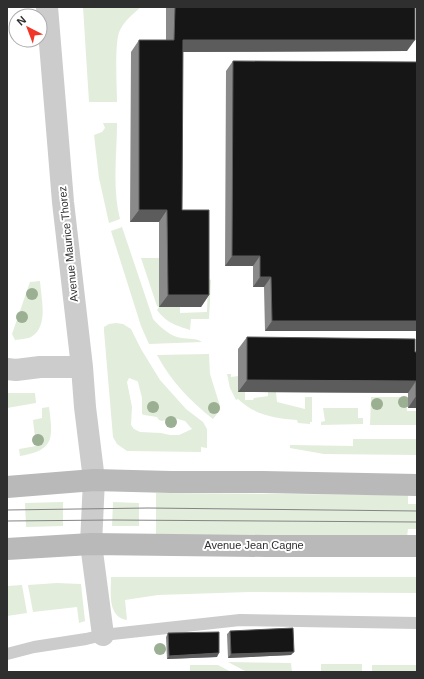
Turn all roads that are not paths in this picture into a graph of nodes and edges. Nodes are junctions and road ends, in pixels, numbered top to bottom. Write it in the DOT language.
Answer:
graph roads {
  1 [pos="46,7"];
  2 [pos="82,367"];
  3 [pos="7,369"];
  4 [pos="94,480"];
  5 [pos="417,485"];
  6 [pos="7,487"];
  7 [pos="91,544"];
  8 [pos="417,546"];
  9 [pos="7,550"];
  10 [pos="417,623"];
  11 [pos="103,634"];
  12 [pos="7,654"];
  1 -- 2 [label="street, Avenue Maurice Thorez"];
  2 -- 3 [label="street"];
  2 -- 4 [label="street, Avenue Maurice Thorez"];
  4 -- 5 [label="street"];
  4 -- 6 [label="street"];
  4 -- 7 [label="street, Avenue Maurice Thorez"];
  7 -- 8 [label="street, Avenue Jean Cagne"];
  7 -- 9 [label="street"];
  7 -- 11 [label="street, Avenue Maurice Thorez"];
  10 -- 11 [label="lane"];
  11 -- 12 [label="lane"];
}
